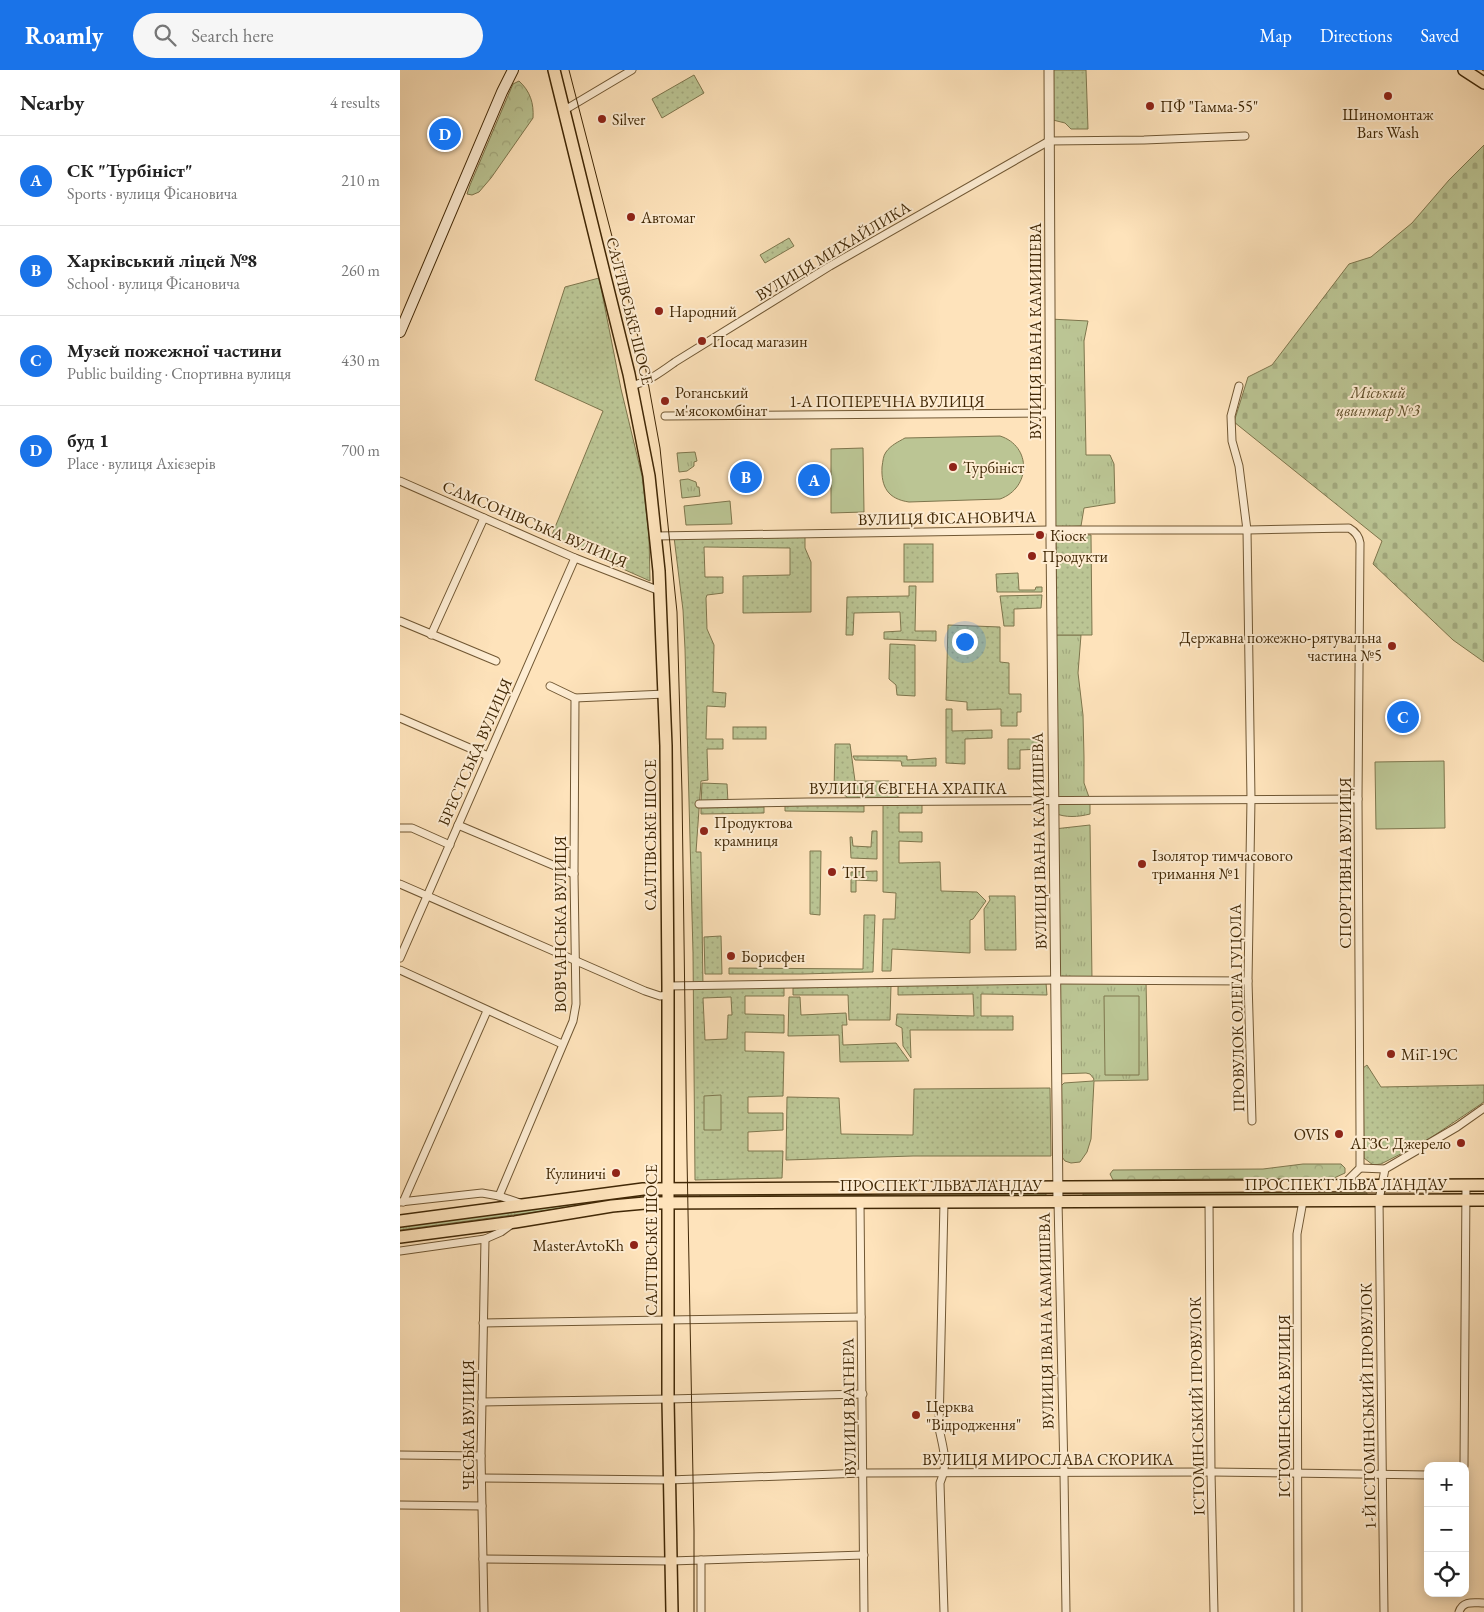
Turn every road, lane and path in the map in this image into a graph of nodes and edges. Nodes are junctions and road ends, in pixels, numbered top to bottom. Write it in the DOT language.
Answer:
graph roads {
  1 [pos="513,70"];
  2 [pos="554,70"];
  3 [pos="632,70"];
  4 [pos="1049,70"];
  5 [pos="1464,70"];
  6 [pos="1484,83"];
  7 [pos="563,111"];
  8 [pos="1245,136"];
  9 [pos="1049,141"];
  10 [pos="400,332"];
  11 [pos="632,386"];
  12 [pos="1239,386"];
  13 [pos="1050,413"];
  14 [pos="665,416"];
  15 [pos="400,481"];
  16 [pos="484,518"];
  17 [pos="1050,530"];
  18 [pos="1247,530"];
  19 [pos="1357,534"];
  20 [pos="656,536"];
  21 [pos="575,558"];
  22 [pos="660,591"];
  23 [pos="400,621"];
  24 [pos="431,635"];
  25 [pos="496,662"];
  26 [pos="550,686"];
  27 [pos="664,694"];
  28 [pos="575,698"];
  29 [pos="400,718"];
  30 [pos="488,756"];
  31 [pos="1358,798"];
  32 [pos="1251,799"];
  33 [pos="1054,800"];
  34 [pos="700,804"];
  35 [pos="458,825"];
  36 [pos="400,828"];
  37 [pos="450,845"];
  38 [pos="574,874"];
  39 [pos="400,884"];
  40 [pos="426,896"];
  41 [pos="400,958"];
  42 [pos="576,961"];
  43 [pos="400,970"];
  44 [pos="1056,980"];
  45 [pos="1248,981"];
  46 [pos="668,991"];
  47 [pos="486,1011"];
  48 [pos="562,1044"];
  49 [pos="1484,1108"];
  50 [pos="1252,1121"];
  51 [pos="1360,1168"];
  52 [pos="1386,1169"];
  53 [pos="1382,1185"];
  54 [pos="1466,1185"];
  55 [pos="1484,1185"];
  56 [pos="1342,1186"];
  57 [pos="1057,1187"];
  58 [pos="667,1188"];
  59 [pos="499,1196"];
  60 [pos="1379,1200"];
  61 [pos="1466,1200"];
  62 [pos="1484,1200"];
  63 [pos="1058,1201"];
  64 [pos="1209,1201"];
  65 [pos="1304,1201"];
  66 [pos="401,1202"];
  67 [pos="860,1202"];
  68 [pos="944,1202"];
  69 [pos="667,1203"];
  70 [pos="522,1204"];
  71 [pos="400,1221"];
  72 [pos="515,1222"];
  73 [pos="400,1238"];
  74 [pos="485,1239"];
  75 [pos="400,1251"];
  76 [pos="861,1317"];
  77 [pos="668,1321"];
  78 [pos="483,1322"];
  79 [pos="863,1394"];
  80 [pos="668,1399"];
  81 [pos="482,1402"];
  82 [pos="400,1455"];
  83 [pos="481,1456"];
  84 [pos="1464,1462"];
  85 [pos="1211,1472"];
  86 [pos="863,1473"];
  87 [pos="944,1473"];
  88 [pos="1064,1473"];
  89 [pos="1298,1473"];
  90 [pos="1382,1474"];
  91 [pos="1424,1475"];
  92 [pos="481,1478"];
  93 [pos="669,1480"];
  94 [pos="400,1506"];
  95 [pos="482,1506"];
  96 [pos="864,1555"];
  97 [pos="483,1559"];
  98 [pos="700,1560"];
  99 [pos="671,1561"];
  100 [pos="1484,1603"];
  101 [pos="484,1612"];
  102 [pos="672,1612"];
  103 [pos="701,1612"];
  104 [pos="864,1612"];
  105 [pos="944,1612"];
  106 [pos="1066,1612"];
  107 [pos="1214,1612"];
  108 [pos="1298,1612"];
  109 [pos="1384,1612"];
  110 [pos="1459,1612"];
  1 -- 10 [label="main road"];
  2 -- 7 [label="main road, САЛТІВСЬКЕ ШОСЕ"];
  3 -- 7 [label="street"];
  4 -- 9 [label="street, ВУЛИЦЯ ІВАНА КАМИШЕВА"];
  5 -- 6 [label="main road"];
  7 -- 11 [label="main road, САЛТІВСЬКЕ ШОСЕ"];
  8 -- 9 [label="street"];
  9 -- 11 [label="street, ВУЛИЦЯ МИХАЙЛИКА"];
  9 -- 13 [label="street, ВУЛИЦЯ ІВАНА КАМИШЕВА"];
  11 -- 20 [label="main road, САЛТІВСЬКЕ ШОСЕ"];
  12 -- 18 [label="street, ПРОВУЛОК ОЛЕГА ГУЦОЛА"];
  13 -- 14 [label="street, 1-А ПОПЕРЕЧНА ВУЛИЦЯ"];
  13 -- 17 [label="street, ВУЛИЦЯ ІВАНА КАМИШЕВА"];
  15 -- 16 [label="street, САМСОНІВСЬКА ВУЛИЦЯ"];
  16 -- 21 [label="street, САМСОНІВСЬКА ВУЛИЦЯ"];
  16 -- 24 [label="street"];
  17 -- 18 [label="street, ВУЛИЦЯ ФІСАНОВИЧА"];
  17 -- 20 [label="street, ВУЛИЦЯ ФІСАНОВИЧА"];
  17 -- 33 [label="street, ВУЛИЦЯ ІВАНА КАМИШЕВА"];
  18 -- 19 [label="street, ВУЛИЦЯ ФІСАНОВИЧА"];
  18 -- 32 [label="street, ПРОВУЛОК ОЛЕГА ГУЦОЛА"];
  19 -- 31 [label="street, СПОРТИВНА ВУЛИЦЯ"];
  20 -- 22 [label="main road, САЛТІВСЬКЕ ШОСЕ"];
  21 -- 22 [label="street, САМСОНІВСЬКА ВУЛИЦЯ"];
  21 -- 30 [label="street, БРЕСТСЬКА ВУЛИЦЯ"];
  22 -- 27 [label="main road, САЛТІВСЬКЕ ШОСЕ"];
  23 -- 24 [label="street"];
  24 -- 25 [label="street"];
  26 -- 28 [label="street"];
  27 -- 28 [label="street"];
  27 -- 46 [label="main road, САЛТІВСЬКЕ ШОСЕ"];
  28 -- 38 [label="street, ВОВЧАНСЬКА ВУЛИЦЯ"];
  29 -- 30 [label="street"];
  30 -- 35 [label="street, БРЕСТСЬКА ВУЛИЦЯ"];
  31 -- 32 [label="street, ВУЛИЦЯ ЄВГЕНА ХРАПКА"];
  31 -- 51 [label="street, СПОРТИВНА ВУЛИЦЯ"];
  32 -- 33 [label="street, ВУЛИЦЯ ЄВГЕНА ХРАПКА"];
  32 -- 45 [label="street, ПРОВУЛОК ОЛЕГА ГУЦОЛА"];
  33 -- 34 [label="street, ВУЛИЦЯ ЄВГЕНА ХРАПКА"];
  33 -- 44 [label="street, ВУЛИЦЯ ІВАНА КАМИШЕВА"];
  35 -- 37 [label="street, БРЕСТСЬКА ВУЛИЦЯ"];
  35 -- 38 [label="street"];
  36 -- 37 [label="street"];
  37 -- 40 [label="street, БРЕСТСЬКА ВУЛИЦЯ"];
  38 -- 42 [label="street, ВОВЧАНСЬКА ВУЛИЦЯ"];
  39 -- 40 [label="street"];
  40 -- 41 [label="street, БРЕСТСЬКА ВУЛИЦЯ"];
  40 -- 42 [label="street"];
  42 -- 46 [label="street"];
  42 -- 48 [label="street, ВОВЧАНСЬКА ВУЛИЦЯ"];
  43 -- 47 [label="street"];
  44 -- 45 [label="street"];
  44 -- 46 [label="street"];
  44 -- 57 [label="street, ВУЛИЦЯ ІВАНА КАМИШЕВА"];
  45 -- 50 [label="street, ПРОВУЛОК ОЛЕГА ГУЦОЛА"];
  46 -- 58 [label="main road, САЛТІВСЬКЕ ШОСЕ"];
  47 -- 48 [label="street"];
  47 -- 66 [label="street"];
  48 -- 59 [label="street, ВОВЧАНСЬКА ВУЛИЦЯ"];
  49 -- 52 [label="street"];
  51 -- 52 [label="street"];
  51 -- 56 [label="street"];
  52 -- 53 [label="street, 1-Й ІСТОМІНСЬКИЙ ПРОВУЛОК"];
  53 -- 54 [label="main road, ПРОСПЕКТ ЛЬВА ЛАНДАУ"];
  53 -- 56 [label="main road, ПРОСПЕКТ ЛЬВА ЛАНДАУ"];
  53 -- 60 [label="street, 1-Й ІСТОМІНСЬКИЙ ПРОВУЛОК"];
  54 -- 55 [label="main road, ПРОСПЕКТ ЛЬВА ЛАНДАУ"];
  54 -- 61 [label="street"];
  56 -- 57 [label="main road, ПРОСПЕКТ ЛЬВА ЛАНДАУ"];
  57 -- 58 [label="main road, ПРОСПЕКТ ЛЬВА ЛАНДАУ"];
  57 -- 63 [label="street, ВУЛИЦЯ ІВАНА КАМИШЕВА"];
  58 -- 69 [label="main road, САЛТІВСЬКЕ ШОСЕ"];
  58 -- 70 [label="main road, ПРОСПЕКТ ЛЬВА ЛАНДАУ"];
  59 -- 66 [label="street"];
  59 -- 70 [label="street"];
  60 -- 61 [label="main road, ПРОСПЕКТ ЛЬВА ЛАНДАУ"];
  60 -- 65 [label="main road, ПРОСПЕКТ ЛЬВА ЛАНДАУ"];
  60 -- 90 [label="street, 1-Й ІСТОМІНСЬКИЙ ПРОВУЛОК"];
  61 -- 62 [label="main road, ПРОСПЕКТ ЛЬВА ЛАНДАУ"];
  61 -- 84 [label="street"];
  63 -- 64 [label="main road, ПРОСПЕКТ ЛЬВА ЛАНДАУ"];
  63 -- 68 [label="main road, ПРОСПЕКТ ЛЬВА ЛАНДАУ"];
  63 -- 88 [label="street, ВУЛИЦЯ ІВАНА КАМИШЕВА"];
  64 -- 65 [label="main road, ПРОСПЕКТ ЛЬВА ЛАНДАУ"];
  64 -- 85 [label="street, ІСТОМІНСЬКИЙ ПРОВУЛОК"];
  65 -- 89 [label="street, ІСТОМІНСЬКА ВУЛИЦЯ"];
  67 -- 68 [label="main road, ПРОСПЕКТ ЛЬВА ЛАНДАУ"];
  67 -- 69 [label="main road, ПРОСПЕКТ ЛЬВА ЛАНДАУ"];
  67 -- 76 [label="street, ВУЛИЦЯ ВАГНЕРА"];
  68 -- 87 [label="street"];
  69 -- 72 [label="main road, ПРОСПЕКТ ЛЬВА ЛАНДАУ"];
  69 -- 77 [label="main road, САЛТІВСЬКЕ ШОСЕ"];
  70 -- 71 [label="main road, ПРОСПЕКТ ЛЬВА ЛАНДАУ"];
  72 -- 73 [label="main road, ПРОСПЕКТ ЛЬВА ЛАНДАУ"];
  72 -- 74 [label="street"];
  74 -- 75 [label="street"];
  74 -- 78 [label="street, ЧЕСЬКА ВУЛИЦЯ"];
  76 -- 77 [label="street"];
  76 -- 79 [label="street, ВУЛИЦЯ ВАГНЕРА"];
  77 -- 78 [label="street"];
  77 -- 80 [label="main road, САЛТІВСЬКЕ ШОСЕ"];
  78 -- 81 [label="street, ЧЕСЬКА ВУЛИЦЯ"];
  79 -- 80 [label="street"];
  79 -- 86 [label="street, ВУЛИЦЯ ВАГНЕРА"];
  80 -- 81 [label="street"];
  80 -- 93 [label="main road, САЛТІВСЬКЕ ШОСЕ"];
  81 -- 83 [label="street, ЧЕСЬКА ВУЛИЦЯ"];
  82 -- 83 [label="street"];
  83 -- 92 [label="street, ЧЕСЬКА ВУЛИЦЯ"];
  85 -- 88 [label="street, ВУЛИЦЯ МИРОСЛАВА СКОРИКА"];
  85 -- 89 [label="street, ВУЛИЦЯ МИРОСЛАВА СКОРИКА"];
  85 -- 107 [label="street, ІСТОМІНСЬКИЙ ПРОВУЛОК"];
  86 -- 87 [label="street, ВУЛИЦЯ МИРОСЛАВА СКОРИКА"];
  86 -- 93 [label="street, ВУЛИЦЯ МИРОСЛАВА СКОРИКА"];
  86 -- 96 [label="street, ВУЛИЦЯ ВАГНЕРА"];
  87 -- 88 [label="street, ВУЛИЦЯ МИРОСЛАВА СКОРИКА"];
  87 -- 105 [label="street"];
  88 -- 106 [label="street, ВУЛИЦЯ ІВАНА КАМИШЕВА"];
  89 -- 90 [label="street, ВУЛИЦЯ МИРОСЛАВА СКОРИКА"];
  89 -- 108 [label="street, ІСТОМІНСЬКА ВУЛИЦЯ"];
  90 -- 91 [label="street, ВУЛИЦЯ МИРОСЛАВА СКОРИКА"];
  90 -- 109 [label="street, 1-Й ІСТОМІНСЬКИЙ ПРОВУЛОК"];
  92 -- 93 [label="street, ВУЛИЦЯ МИРОСЛАВА СКОРИКА"];
  92 -- 95 [label="street, ЧЕСЬКА ВУЛИЦЯ"];
  93 -- 99 [label="main road, САЛТІВСЬКЕ ШОСЕ"];
  94 -- 95 [label="street"];
  95 -- 97 [label="street, ЧЕСЬКА ВУЛИЦЯ"];
  96 -- 98 [label="street"];
  96 -- 104 [label="street, ВУЛИЦЯ ВАГНЕРА"];
  97 -- 99 [label="street"];
  97 -- 101 [label="street, ЧЕСЬКА ВУЛИЦЯ"];
  98 -- 99 [label="street"];
  98 -- 103 [label="street"];
  99 -- 102 [label="main road, САЛТІВСЬКЕ ШОСЕ"];
  100 -- 110 [label="street"];
}
